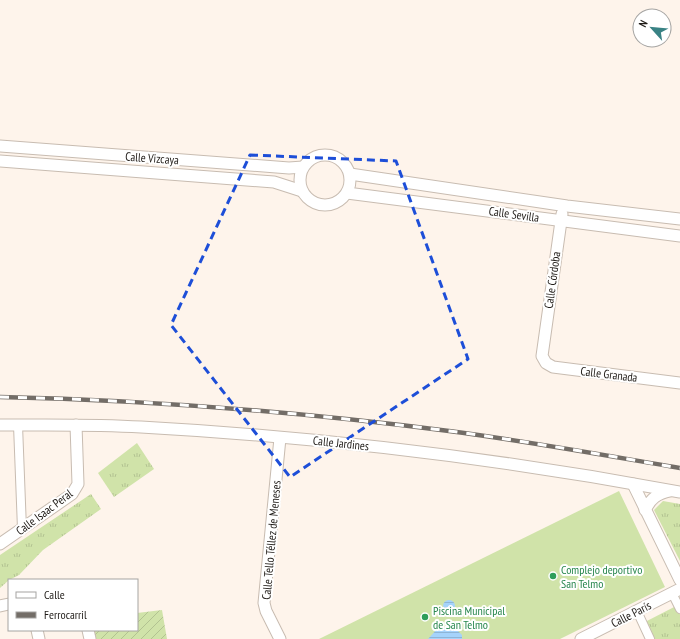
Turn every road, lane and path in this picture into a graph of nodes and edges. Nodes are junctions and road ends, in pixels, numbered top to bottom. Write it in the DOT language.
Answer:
graph roads {
  1 [pos="0,146"];
  2 [pos="133,157"];
  3 [pos="0,161"];
  4 [pos="304,167"];
  5 [pos="129,171"];
  6 [pos="350,174"];
  7 [pos="302,191"];
  8 [pos="347,193"];
  9 [pos="563,205"];
  10 [pos="680,220"];
  11 [pos="560,221"];
  12 [pos="680,236"];
  13 [pos="542,356"];
  14 [pos="680,383"];
  15 [pos="0,425"];
  16 [pos="18,425"];
  17 [pos="76,425"];
  18 [pos="280,438"];
  19 [pos="633,484"];
  20 [pos="676,491"];
  21 [pos="645,510"];
  22 [pos="22,529"];
  23 [pos="0,544"];
  24 [pos="680,580"];
  25 [pos="676,591"];
  26 [pos="680,609"];
  27 [pos="637,611"];
  28 [pos="280,639"];
  29 [pos="581,639"];
  30 [pos="650,639"];
  1 -- 2 [label="street, Calle Vizcaya"];
  2 -- 4 [label="street, Calle Vizcaya"];
  2 -- 5 [label="street"];
  3 -- 5 [label="street, Calle Vizcaya"];
  4 -- 6 [label="street"];
  4 -- 7 [label="street"];
  5 -- 7 [label="street, Calle Vizcaya"];
  6 -- 8 [label="street"];
  6 -- 9 [label="street, Calle Sevilla"];
  7 -- 8 [label="street"];
  8 -- 11 [label="street, Calle Sevilla"];
  9 -- 10 [label="street, Calle Sevilla"];
  9 -- 11 [label="street, Calle Córdoba"];
  11 -- 12 [label="street, Calle Sevilla"];
  11 -- 13 [label="street, Calle Córdoba"];
  13 -- 14 [label="street, Calle Granada"];
  15 -- 16 [label="street, Calle Jardines"];
  16 -- 17 [label="street, Calle Jardines"];
  16 -- 22 [label="street"];
  17 -- 18 [label="street, Calle Jardines"];
  17 -- 22 [label="street, Calle Isaac Peral"];
  18 -- 19 [label="street, Calle Jardines"];
  18 -- 28 [label="street, Calle Tello Téllez de Meneses"];
  19 -- 20 [label="street, Calle Jardines"];
  19 -- 21 [label="street"];
  20 -- 21 [label="street"];
  21 -- 24 [label="street"];
  22 -- 23 [label="street, Calle Isaac Peral"];
  25 -- 26 [label="street"];
  25 -- 27 [label="street, Calle París"];
  27 -- 29 [label="street, Calle París"];
  27 -- 30 [label="street"];
}
